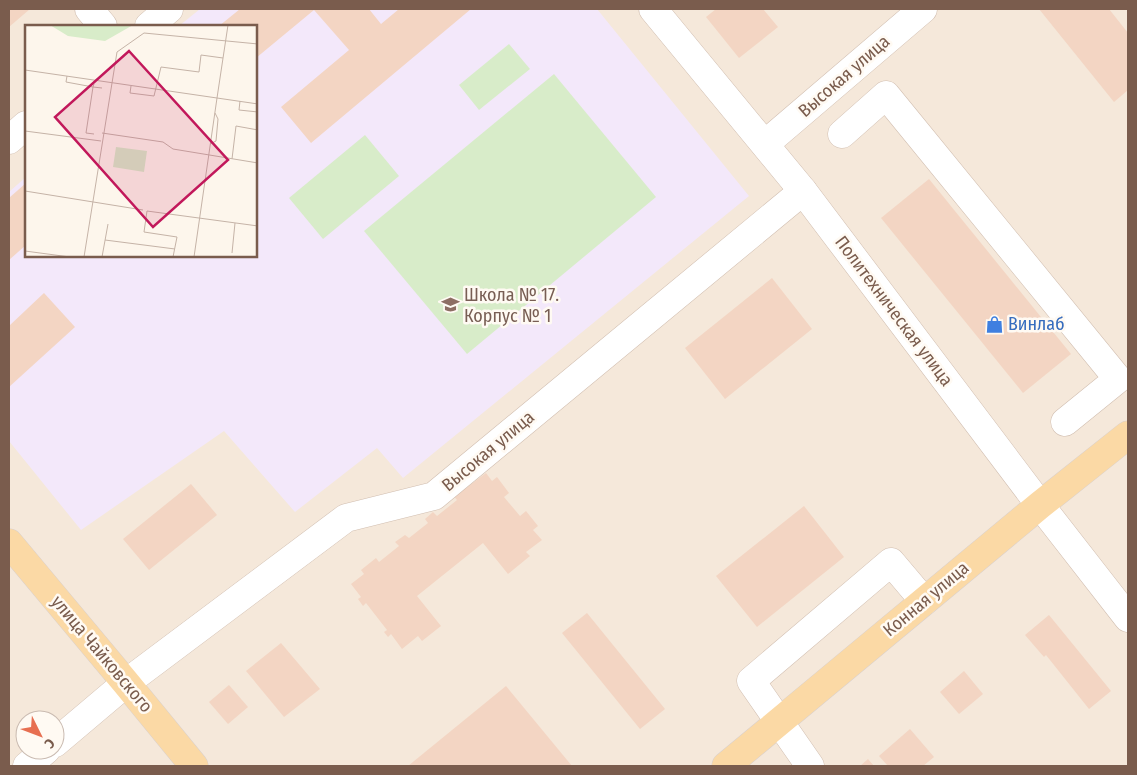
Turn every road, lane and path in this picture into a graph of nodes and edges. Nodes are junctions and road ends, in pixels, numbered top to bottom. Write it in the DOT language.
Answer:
graph roads {
  1 [pos="89,9"];
  2 [pos="169,9"];
  3 [pos="653,9"];
  4 [pos="923,9"];
  5 [pos="102,25"];
  6 [pos="150,25"];
  7 [pos="25,126"];
  8 [pos="842,134"];
  9 [pos="9,140"];
  10 [pos="765,144"];
  11 [pos="803,191"];
  12 [pos="1125,381"];
  13 [pos="1065,422"];
  14 [pos="1128,435"];
  15 [pos="1040,505"];
  16 [pos="9,543"];
  17 [pos="924,601"];
  18 [pos="1128,618"];
  19 [pos="126,683"];
  20 [pos="780,721"];
  21 [pos="65,735"];
  22 [pos="185,761"];
  23 [pos="726,766"];
  24 [pos="810,766"];
  1 -- 5 [label="street"];
  2 -- 6 [label="street"];
  3 -- 10 [label="street, Политехническая улица"];
  4 -- 10 [label="street, Высокая улица"];
  7 -- 9 [label="street"];
  8 -- 12 [label="street"];
  10 -- 11 [label="street, Политехническая улица"];
  11 -- 15 [label="street, Политехническая улица"];
  11 -- 19 [label="street, Высокая улица"];
  12 -- 13 [label="street"];
  14 -- 15 [label="main road, Конная улица"];
  15 -- 17 [label="main road, Конная улица"];
  15 -- 18 [label="street, Политехническая улица"];
  16 -- 19 [label="main road, улица Чайковского"];
  17 -- 20 [label="main road, Конная улица"];
  17 -- 20 [label="street"];
  19 -- 21 [label="street, Высокая улица"];
  19 -- 22 [label="main road, улица Чайковского"];
  20 -- 23 [label="main road, Конная улица"];
  20 -- 24 [label="street"];
}
